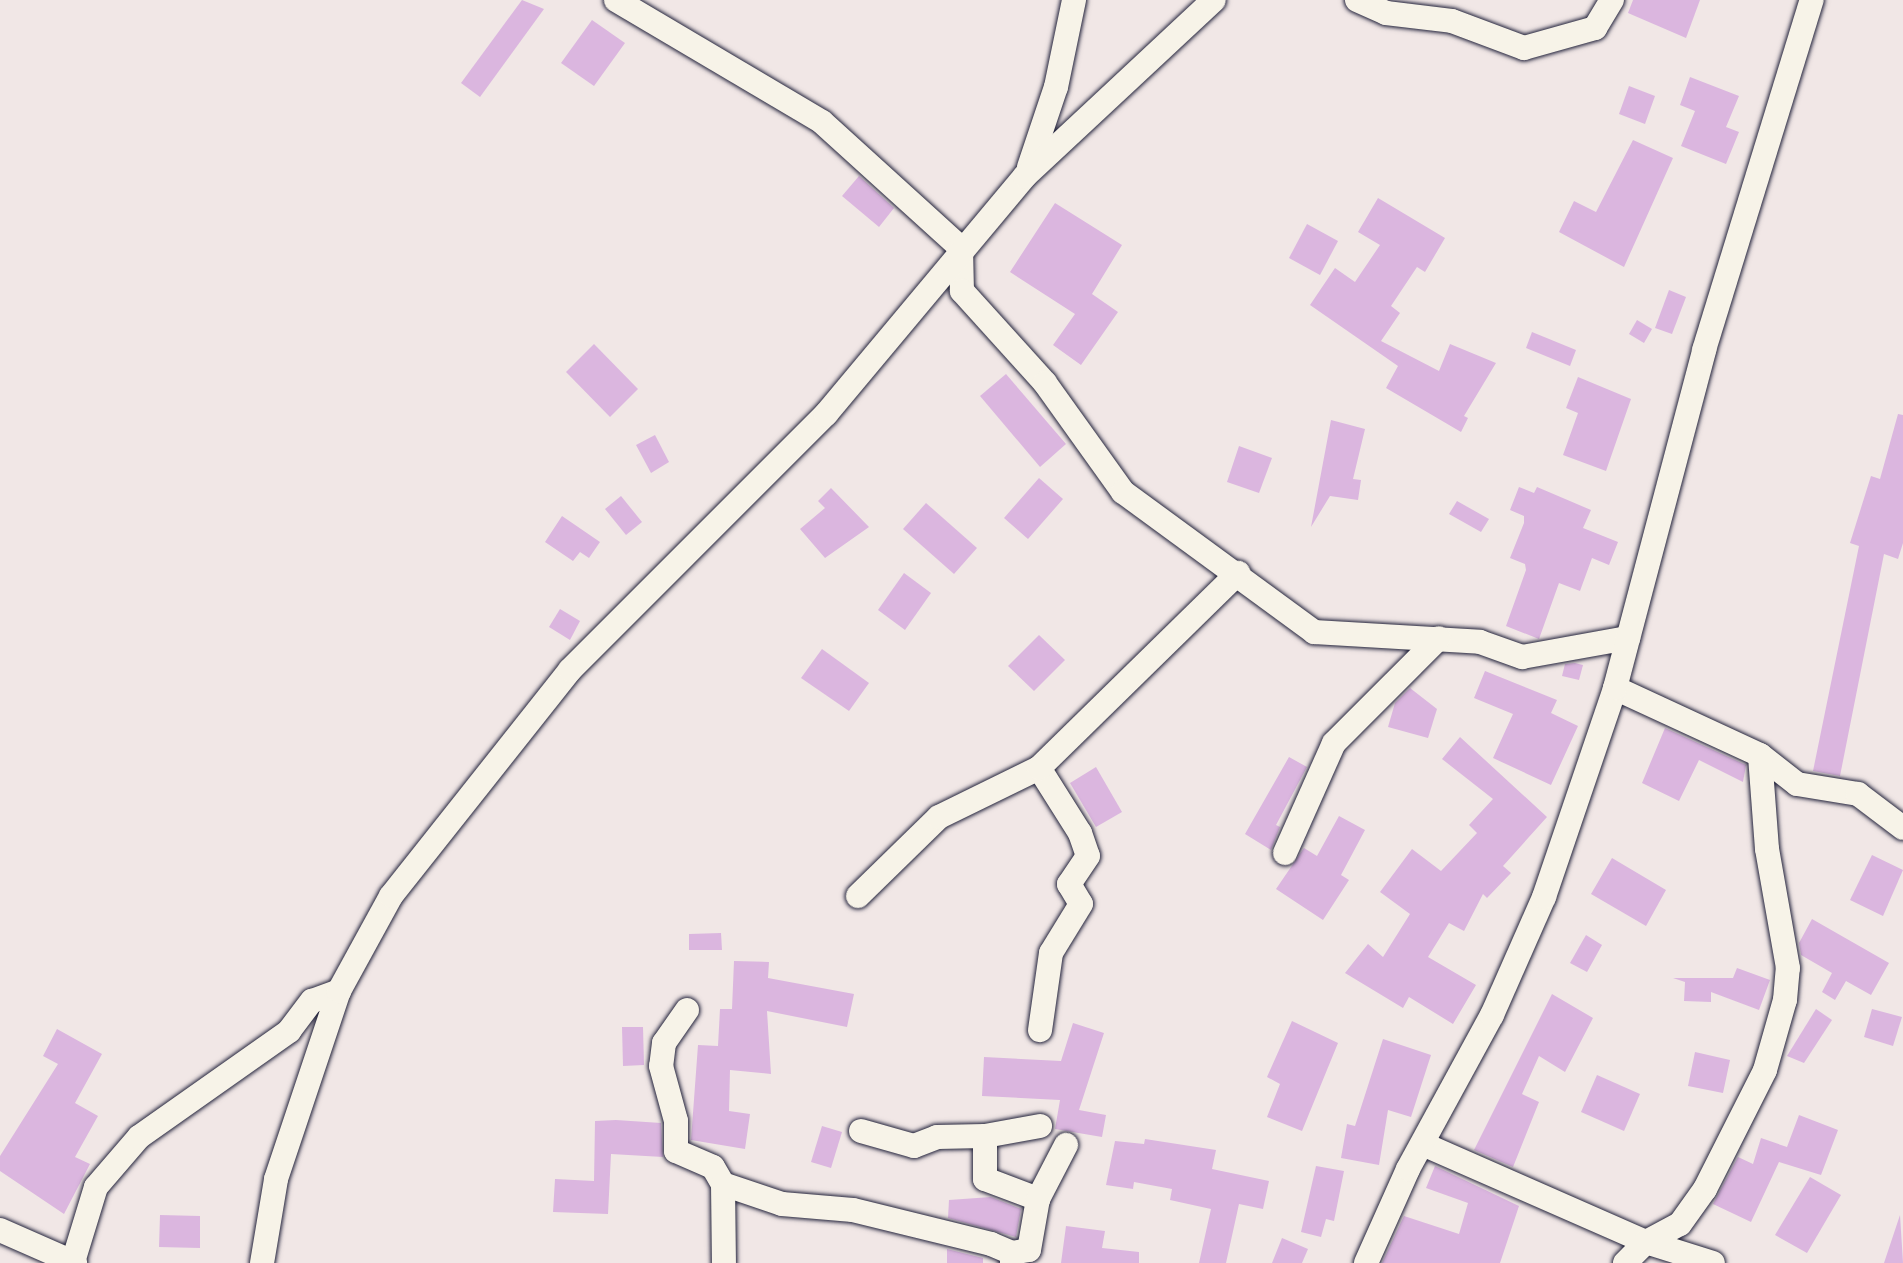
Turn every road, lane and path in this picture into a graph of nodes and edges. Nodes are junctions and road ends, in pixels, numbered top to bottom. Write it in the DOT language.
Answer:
graph roads {
  1 [pos="616,0"];
  2 [pos="1074,0"];
  3 [pos="1214,0"];
  4 [pos="1357,0"];
  5 [pos="1612,0"];
  6 [pos="1812,0"];
  7 [pos="1025,176"];
  8 [pos="961,248"];
  9 [pos="1238,573"];
  10 [pos="1439,638"];
  11 [pos="1628,638"];
  12 [pos="1615,688"];
  13 [pos="1760,755"];
  14 [pos="1039,768"];
  15 [pos="1903,828"];
  16 [pos="1285,853"];
  17 [pos="858,896"];
  18 [pos="339,991"];
  19 [pos="687,1010"];
  20 [pos="1040,1030"];
  21 [pos="1040,1126"];
  22 [pos="861,1131"];
  23 [pos="985,1136"];
  24 [pos="1066,1145"];
  25 [pos="1425,1145"];
  26 [pos="723,1184"];
  27 [pos="1038,1199"];
  28 [pos="0,1230"];
  29 [pos="1646,1242"];
  30 [pos="1012,1258"];
  31 [pos="74,1262"];
  32 [pos="262,1263"];
  33 [pos="724,1263"];
  34 [pos="1366,1263"];
  35 [pos="1625,1263"];
  36 [pos="1713,1263"];
  1 -- 8 [label="street"];
  2 -- 7 [label="street"];
  3 -- 7 [label="street"];
  4 -- 5 [label="street"];
  6 -- 11 [label="street"];
  7 -- 8 [label="street"];
  8 -- 9 [label="street"];
  8 -- 18 [label="street"];
  9 -- 10 [label="street"];
  9 -- 14 [label="street"];
  10 -- 11 [label="street"];
  10 -- 16 [label="street"];
  11 -- 12 [label="street"];
  12 -- 13 [label="street"];
  12 -- 25 [label="street"];
  13 -- 15 [label="street"];
  13 -- 29 [label="street"];
  14 -- 17 [label="street"];
  14 -- 20 [label="street"];
  18 -- 31 [label="street"];
  18 -- 32 [label="street"];
  19 -- 26 [label="street"];
  21 -- 23 [label="street"];
  22 -- 23 [label="street"];
  23 -- 27 [label="street"];
  24 -- 27 [label="street"];
  25 -- 29 [label="street"];
  25 -- 34 [label="street"];
  26 -- 30 [label="street"];
  26 -- 33 [label="street"];
  27 -- 30 [label="street"];
  28 -- 31 [label="street"];
  29 -- 35 [label="street"];
  29 -- 36 [label="street"];
}
